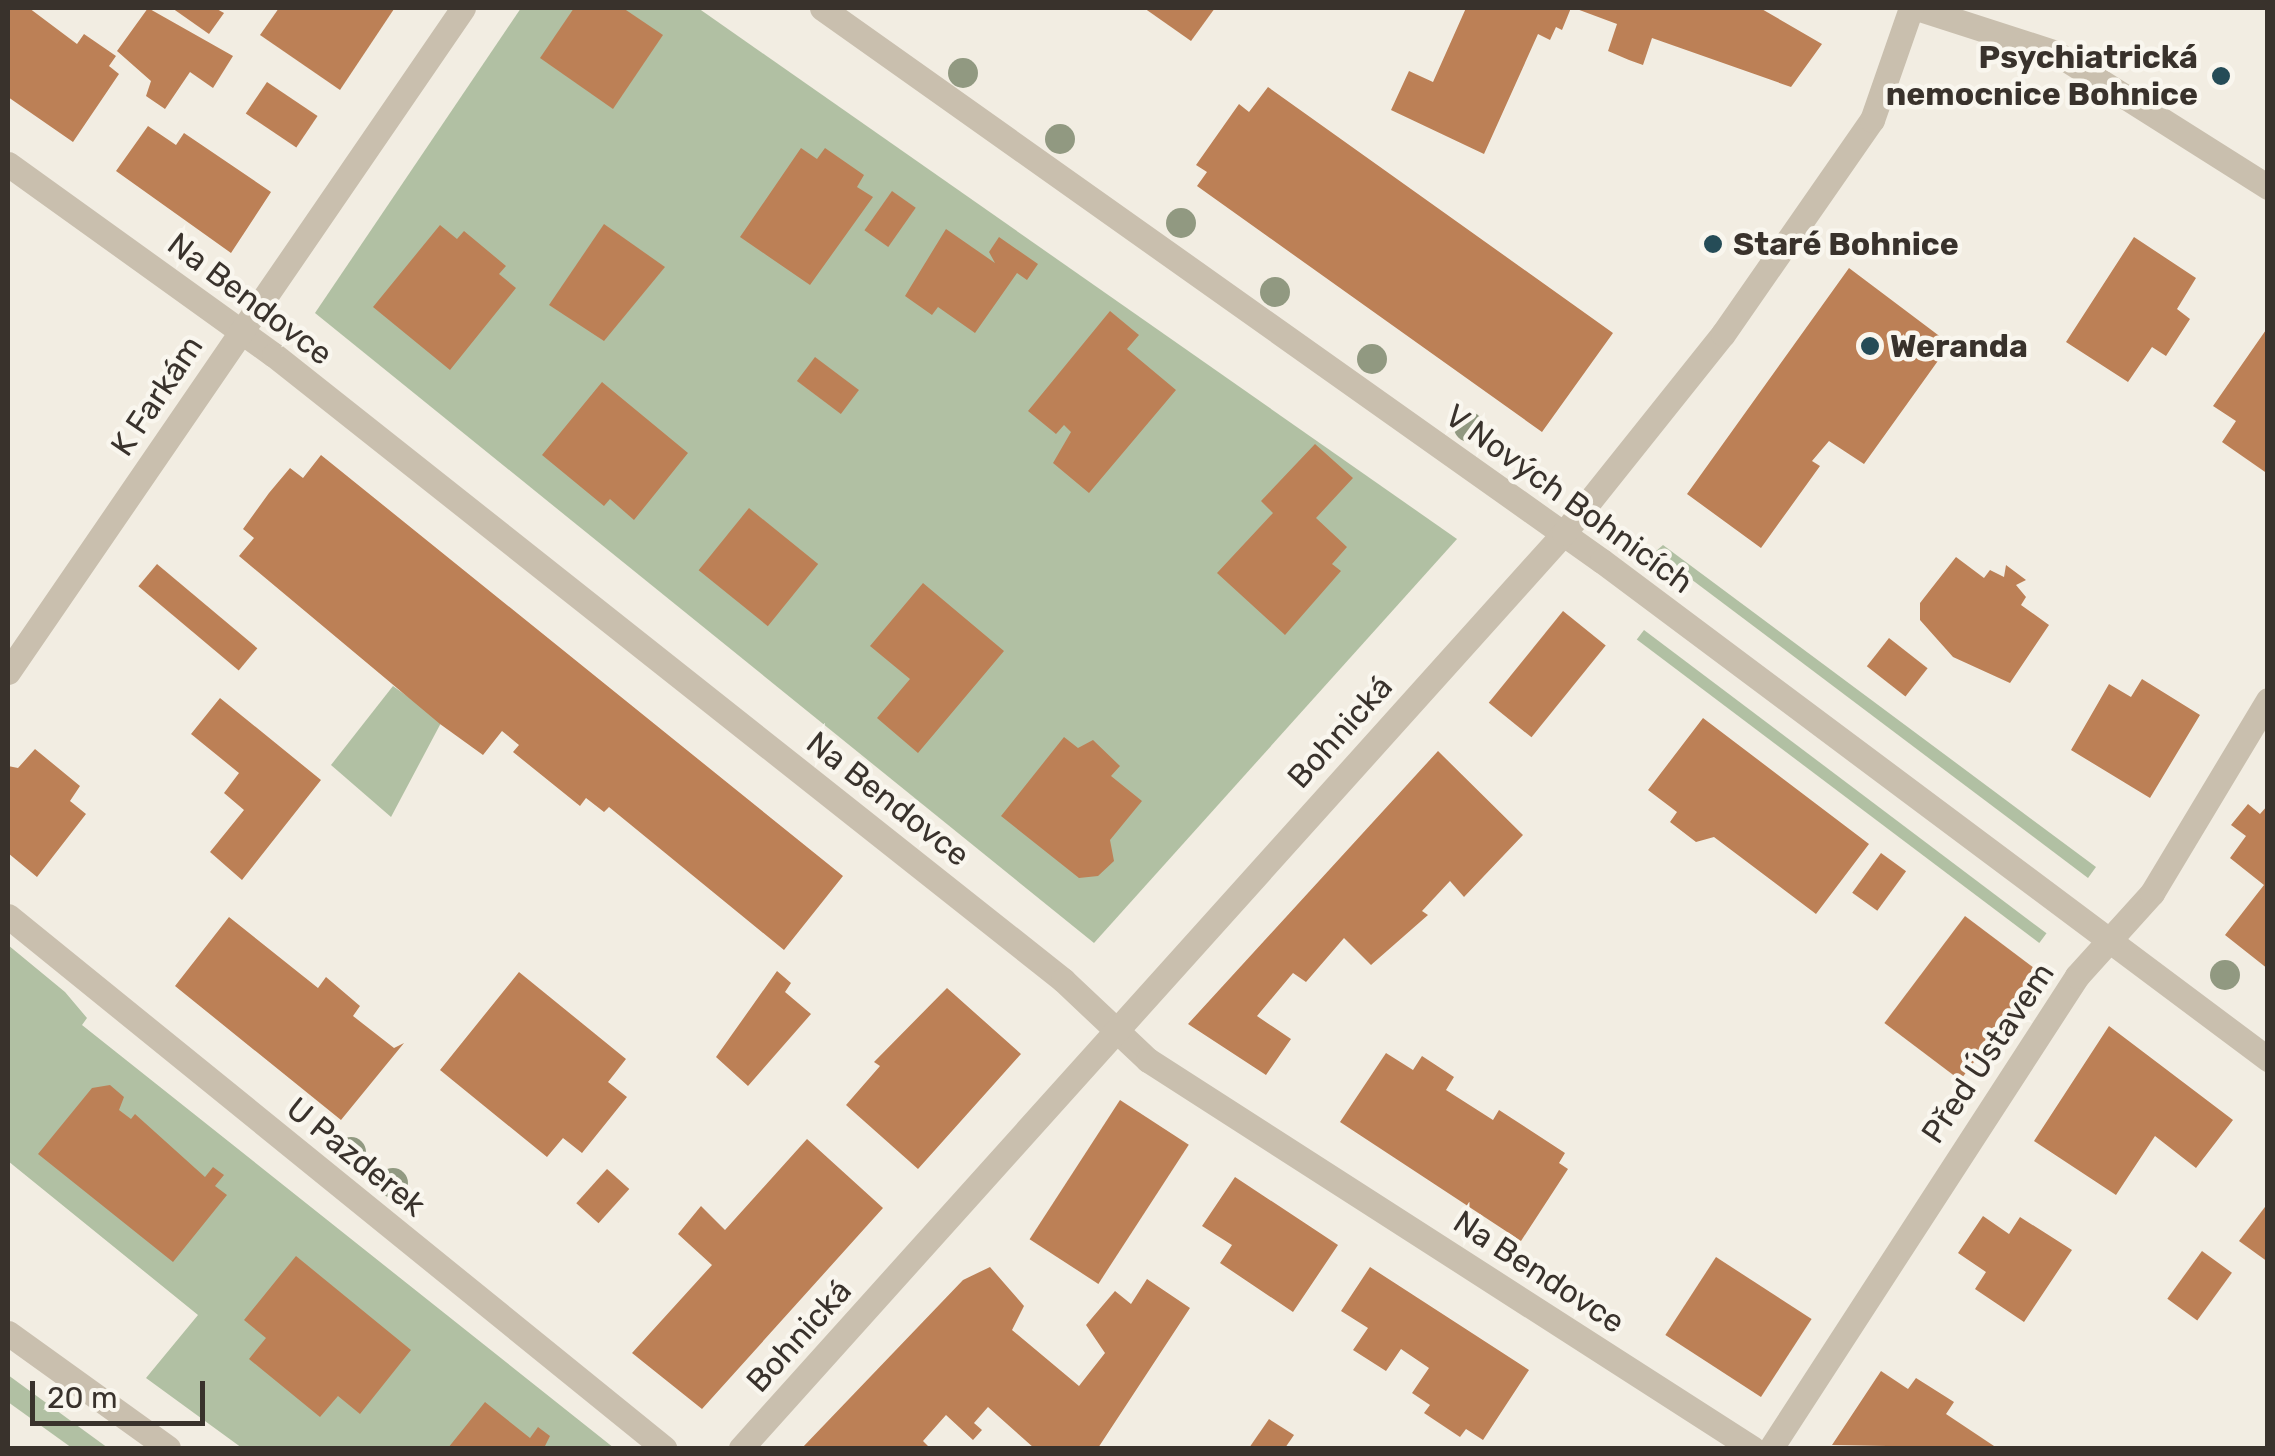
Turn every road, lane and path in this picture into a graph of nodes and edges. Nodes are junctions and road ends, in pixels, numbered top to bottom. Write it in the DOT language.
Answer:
graph roads {
  1 [pos="463,8"];
  2 [pos="822,8"];
  3 [pos="1914,8"];
  4 [pos="8,164"];
  5 [pos="2268,187"];
  6 [pos="242,330"];
  7 [pos="1564,534"];
  8 [pos="8,672"];
  9 [pos="2268,700"];
  10 [pos="8,916"];
  11 [pos="2110,942"];
  12 [pos="1116,1031"];
  13 [pos="2268,1059"];
  14 [pos="8,1333"];
  15 [pos="168,1448"];
  16 [pos="664,1448"];
  17 [pos="741,1448"];
  18 [pos="1752,1448"];
  19 [pos="1771,1448"];
  1 -- 6 [label="street, K Farkám"];
  2 -- 7 [label="street, V Nových Bohnicích"];
  3 -- 5 [label="street"];
  3 -- 7 [label="street, Bohnická"];
  4 -- 6 [label="street, Na Bendovce"];
  6 -- 8 [label="street, K Farkám"];
  6 -- 12 [label="street, Na Bendovce"];
  7 -- 11 [label="street, V Nových Bohnicích"];
  7 -- 12 [label="street, Bohnická"];
  9 -- 11 [label="street, Před Ústavem"];
  10 -- 16 [label="street, U Pazderek"];
  11 -- 13 [label="street, V Nových Bohnicích"];
  11 -- 19 [label="street, Před Ústavem"];
  12 -- 17 [label="street, Bohnická"];
  12 -- 18 [label="street, Na Bendovce"];
  14 -- 15 [label="street"];
}
